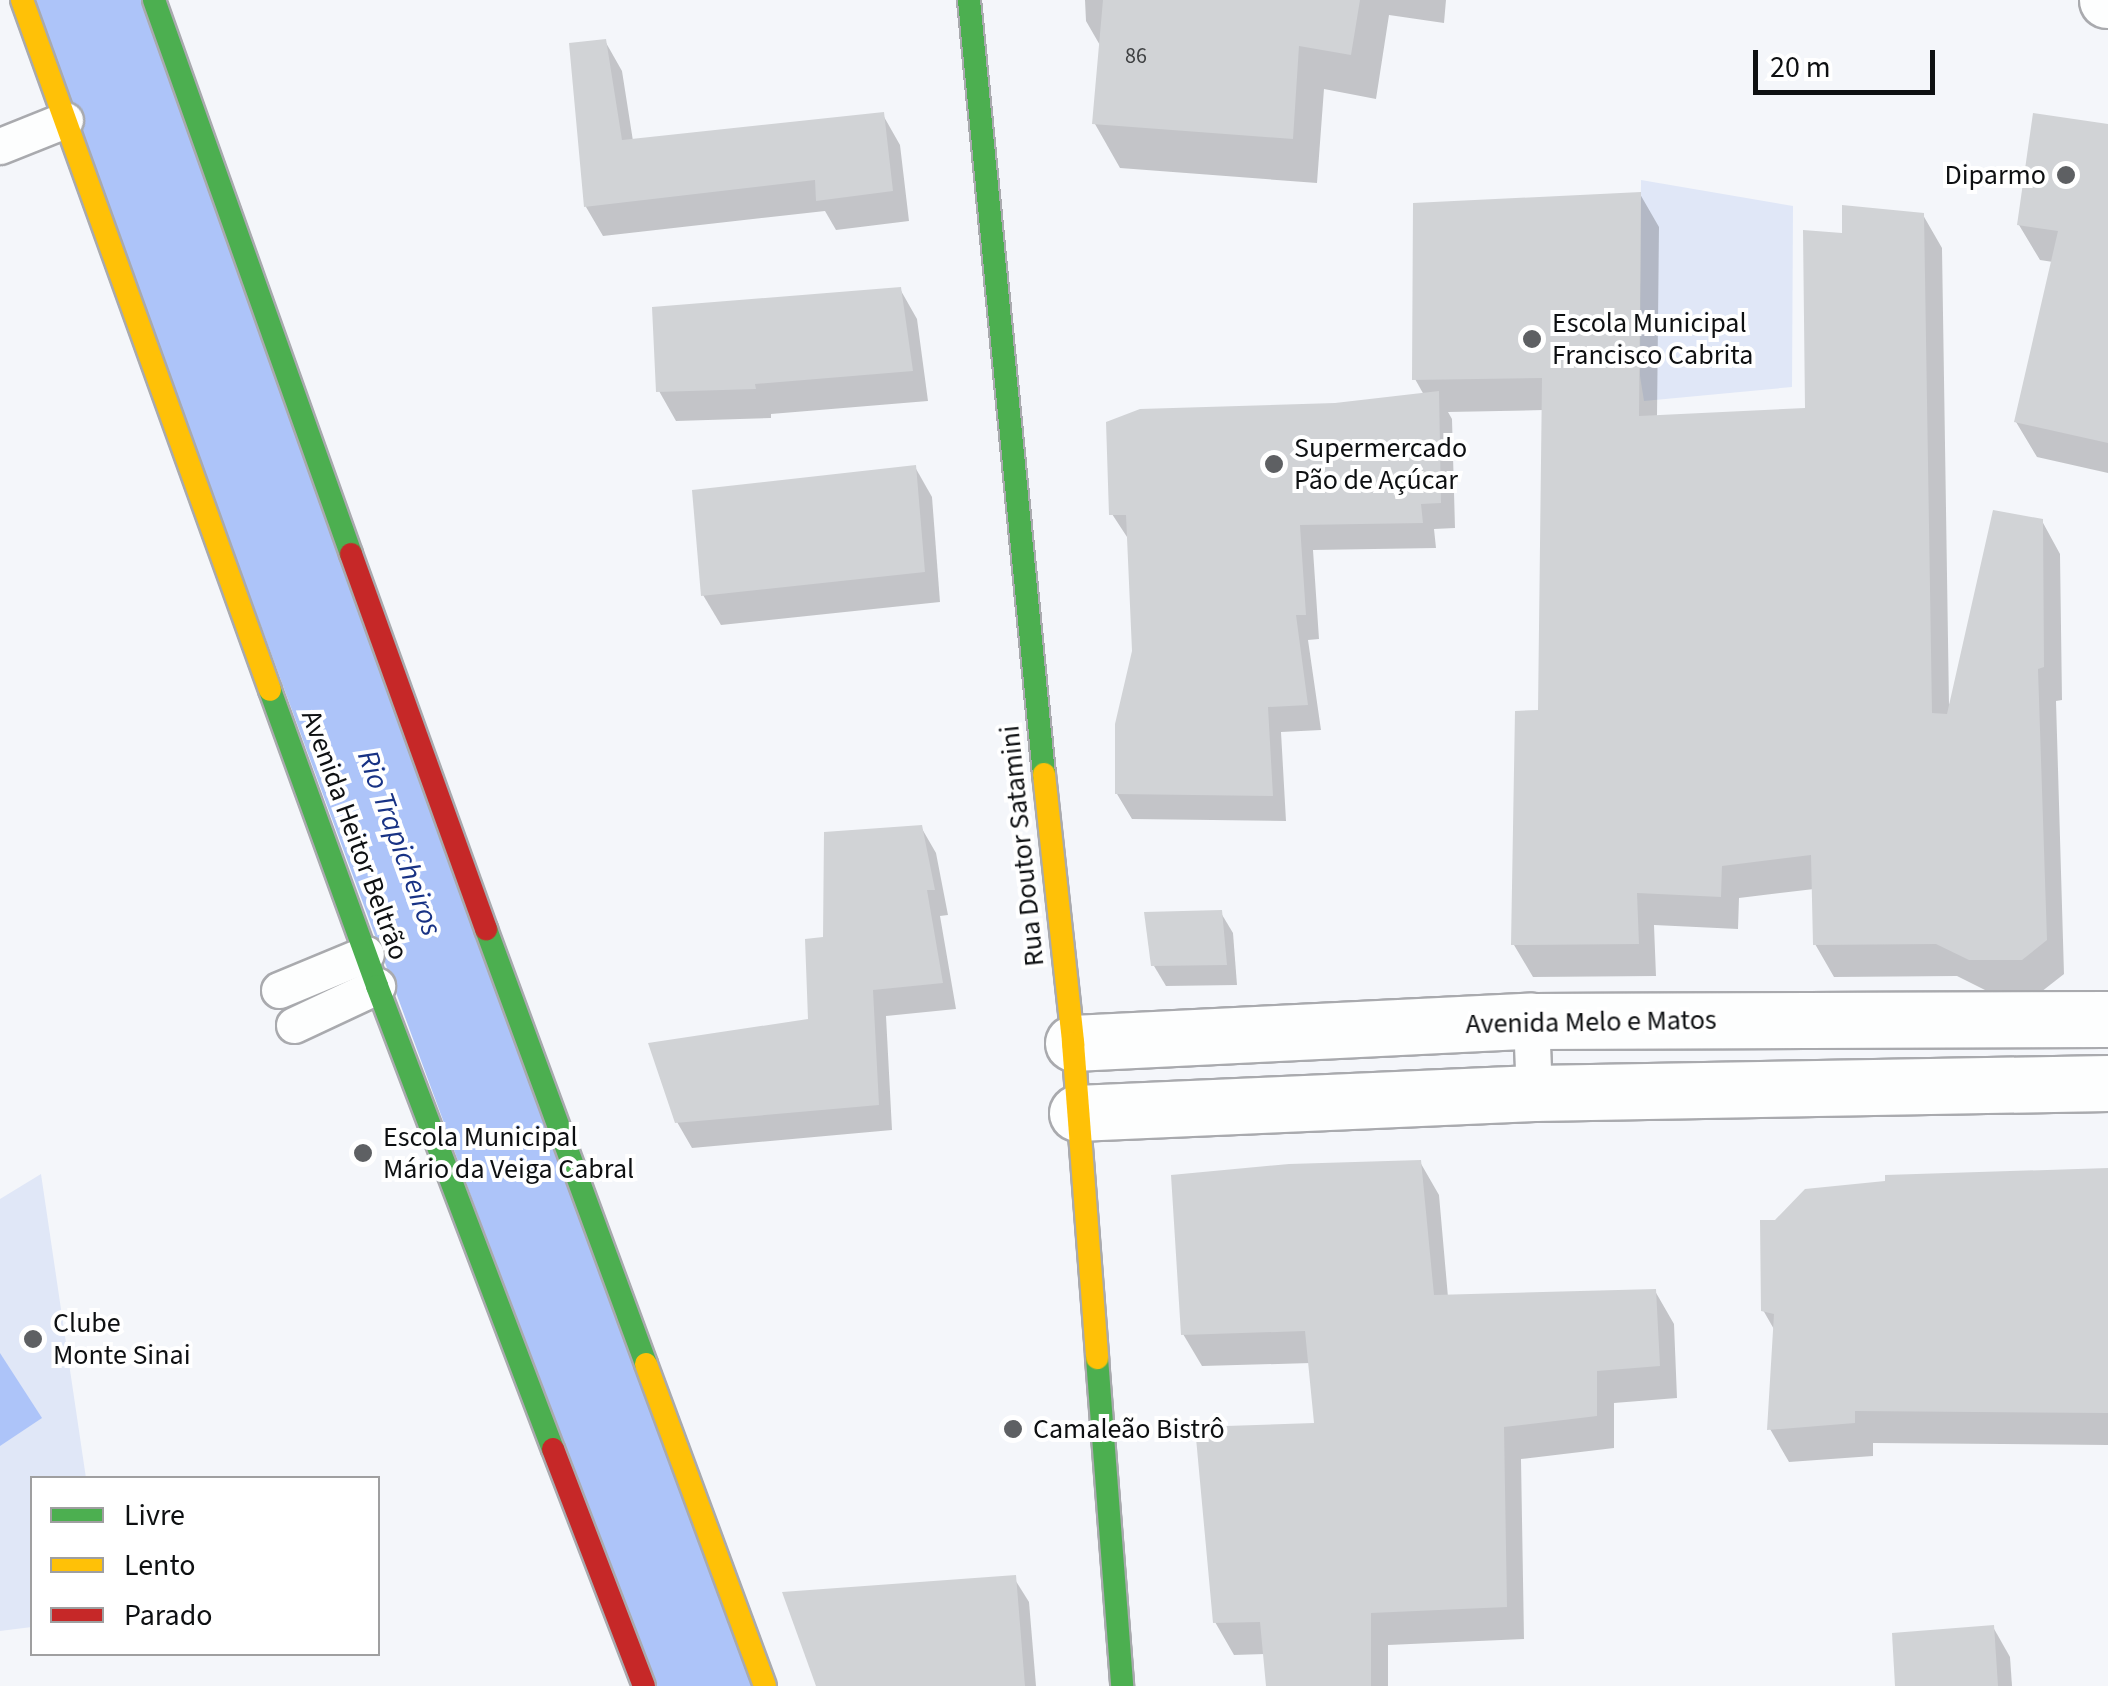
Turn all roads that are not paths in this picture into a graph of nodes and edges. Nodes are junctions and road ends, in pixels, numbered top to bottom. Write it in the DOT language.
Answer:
graph roads {
  1 [pos="22,0"];
  2 [pos="154,0"];
  3 [pos="969,0"];
  4 [pos="65,120"];
  5 [pos="0,146"];
  6 [pos="372,970"];
  7 [pos="279,990"];
  8 [pos="1853,1017"];
  9 [pos="2108,1019"];
  10 [pos="1530,1021"];
  11 [pos="294,1026"];
  12 [pos="1074,1042"];
  13 [pos="2108,1083"];
  14 [pos="1857,1086"];
  15 [pos="1534,1093"];
  16 [pos="1077,1114"];
  17 [pos="644,1686"];
  18 [pos="764,1686"];
  19 [pos="1122,1686"];
  1 -- 4 [label="street, Avenida Heitor Beltrão"];
  2 -- 18 [label="street"];
  3 -- 12 [label="street, Rua Doutor Satamini"];
  4 -- 5 [label="lane"];
  4 -- 6 [label="street, Avenida Heitor Beltrão"];
  6 -- 7 [label="lane"];
  6 -- 11 [label="lane"];
  6 -- 17 [label="street, Avenida Heitor Beltrão"];
  8 -- 9 [label="street, Avenida Melo e Matos"];
  8 -- 10 [label="street, Avenida Melo e Matos"];
  8 -- 14 [label="lane"];
  10 -- 12 [label="street, Avenida Melo e Matos"];
  10 -- 15 [label="lane"];
  12 -- 16 [label="street, Rua Doutor Satamini"];
  13 -- 14 [label="street"];
  14 -- 15 [label="street"];
  15 -- 16 [label="street"];
  16 -- 19 [label="street, Rua Doutor Satamini"];
}
